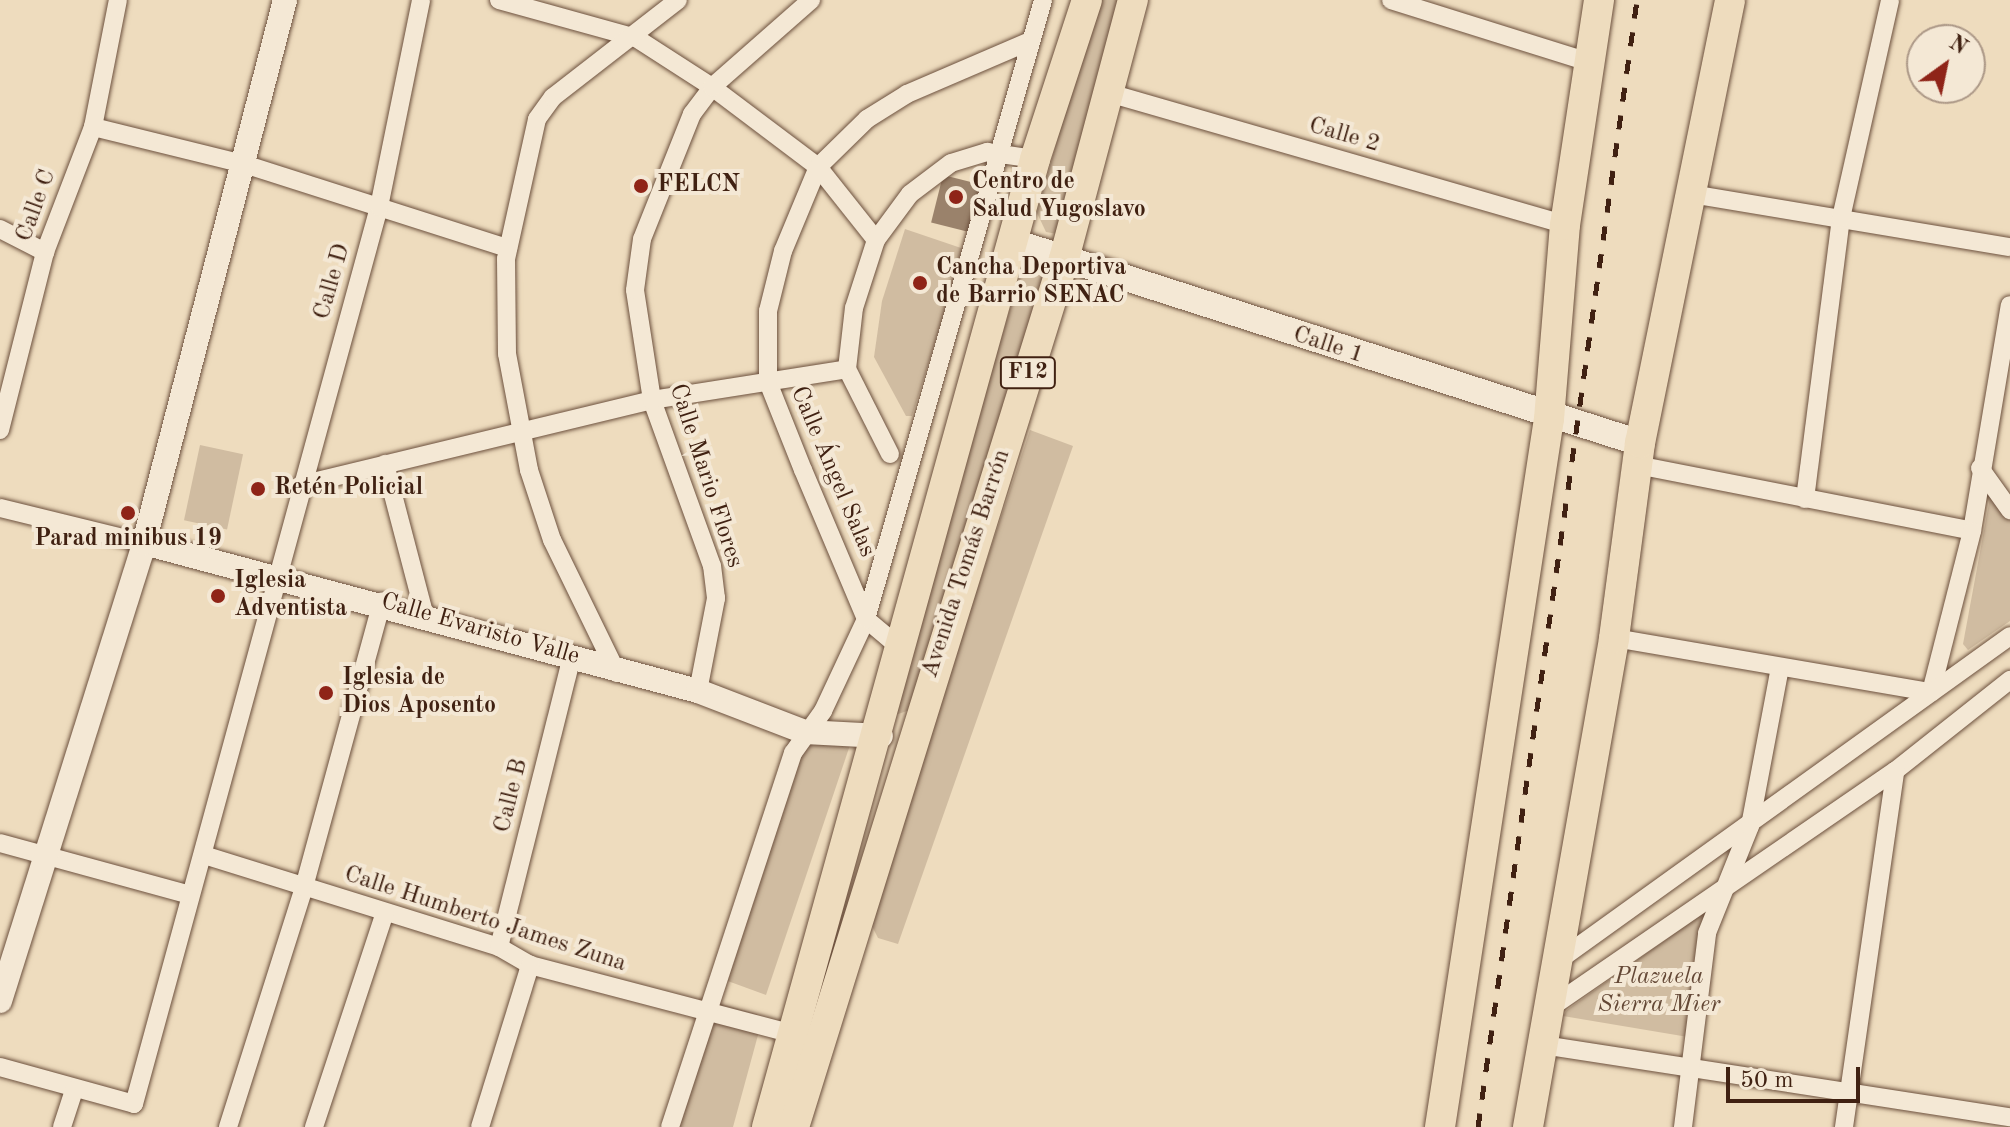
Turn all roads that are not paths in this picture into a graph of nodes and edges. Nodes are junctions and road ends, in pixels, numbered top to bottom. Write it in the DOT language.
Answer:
graph roads {
  1 [pos="118,0"];
  2 [pos="285,0"];
  3 [pos="421,0"];
  4 [pos="499,0"];
  5 [pos="678,0"];
  6 [pos="811,0"];
  7 [pos="1043,0"];
  8 [pos="1087,0"];
  9 [pos="1133,0"];
  10 [pos="1391,0"];
  11 [pos="1599,0"];
  12 [pos="1730,0"];
  13 [pos="1890,0"];
  14 [pos="636,38"];
  15 [pos="1030,41"];
  16 [pos="1589,62"];
  17 [pos="712,87"];
  18 [pos="1109,93"];
  19 [pos="93,127"];
  20 [pos="1004,152"];
  21 [pos="1035,159"];
  22 [pos="244,164"];
  23 [pos="818,167"];
  24 [pos="1692,194"];
  25 [pos="379,207"];
  26 [pos="1841,218"];
  27 [pos="1565,225"];
  28 [pos="0,229"];
  29 [pos="876,240"];
  30 [pos="1017,243"];
  31 [pos="2010,247"];
  32 [pos="508,248"];
  33 [pos="45,252"];
  34 [pos="1064,259"];
  35 [pos="2010,305"];
  36 [pos="847,369"];
  37 [pos="768,382"];
  38 [pos="652,400"];
  39 [pos="1549,419"];
  40 [pos="0,430"];
  41 [pos="521,431"];
  42 [pos="890,454"];
  43 [pos="1639,454"];
  44 [pos="385,464"];
  45 [pos="1980,468"];
  46 [pos="301,485"];
  47 [pos="1805,499"];
  48 [pos="0,508"];
  49 [pos="2010,510"];
  50 [pos="1972,531"];
  51 [pos="144,543"];
  52 [pos="280,574"];
  53 [pos="382,601"];
  54 [pos="424,613"];
  55 [pos="866,619"];
  56 [pos="2010,636"];
  57 [pos="1614,638"];
  58 [pos="904,651"];
  59 [pos="572,656"];
  60 [pos="1779,672"];
  61 [pos="617,673"];
  62 [pos="2010,680"];
  63 [pos="698,691"];
  64 [pos="1931,692"];
  65 [pos="805,732"];
  66 [pos="881,736"];
  67 [pos="910,743"];
  68 [pos="1895,771"];
  69 [pos="1750,826"];
  70 [pos="0,843"];
  71 [pos="41,853"];
  72 [pos="207,856"];
  73 [pos="304,887"];
  74 [pos="1728,891"];
  75 [pos="186,894"];
  76 [pos="385,912"];
  77 [pos="499,947"];
  78 [pos="1555,963"];
  79 [pos="530,965"];
  80 [pos="0,1001"];
  81 [pos="1547,1010"];
  82 [pos="706,1014"];
  83 [pos="796,1035"];
  84 [pos="1543,1045"];
  85 [pos="0,1067"];
  86 [pos="1690,1070"];
  87 [pos="74,1090"];
  88 [pos="1848,1095"];
  89 [pos="2010,1118"];
  90 [pos="62,1127"];
  91 [pos="228,1127"];
  92 [pos="314,1127"];
  93 [pos="480,1127"];
  94 [pos="670,1127"];
  95 [pos="767,1127"];
  96 [pos="794,1127"];
  97 [pos="1440,1127"];
  98 [pos="1528,1127"];
  99 [pos="1683,1127"];
  100 [pos="1844,1127"];
  101 [pos="2009,1127"];
  1 -- 19 [label="street, Calle C"];
  2 -- 22 [label="street"];
  3 -- 25 [label="street, Calle D"];
  4 -- 14 [label="street"];
  5 -- 14 [label="street"];
  6 -- 17 [label="street, Calle Mario Flores"];
  7 -- 15 [label="street"];
  8 -- 21 [label="main road, Avenida Tomás Barrón / F12"];
  9 -- 18 [label="main road, Avenida Tomás Barrón / F12"];
  10 -- 16 [label="street"];
  11 -- 16 [label="main road"];
  12 -- 24 [label="main road"];
  13 -- 26 [label="street"];
  14 -- 17 [label="street"];
  14 -- 32 [label="street"];
  15 -- 20 [label="street"];
  15 -- 23 [label="street, Calle Ángel Salas"];
  16 -- 27 [label="main road"];
  17 -- 23 [label="street"];
  17 -- 38 [label="street, Calle Mario Flores"];
  18 -- 27 [label="street, Calle 2"];
  18 -- 34 [label="main road, Avenida Tomás Barrón / F12"];
  19 -- 22 [label="street"];
  19 -- 33 [label="street, Calle C"];
  20 -- 21 [label="street"];
  20 -- 29 [label="street"];
  20 -- 55 [label="street"];
  21 -- 30 [label="main road, Avenida Tomás Barrón / F12"];
  22 -- 25 [label="street"];
  22 -- 51 [label="street"];
  23 -- 29 [label="street"];
  23 -- 37 [label="street, Calle Ángel Salas"];
  24 -- 26 [label="street"];
  24 -- 43 [label="main road"];
  25 -- 32 [label="street"];
  25 -- 46 [label="street, Calle D"];
  26 -- 31 [label="street"];
  26 -- 47 [label="street"];
  27 -- 39 [label="main road"];
  28 -- 33 [label="street"];
  29 -- 36 [label="street"];
  30 -- 34 [label="main road, Calle 1"];
  30 -- 58 [label="main road, Avenida Tomás Barrón / F12"];
  32 -- 41 [label="street"];
  33 -- 40 [label="street, Calle C"];
  34 -- 39 [label="main road, Calle 1"];
  34 -- 67 [label="main road, Avenida Tomás Barrón / F12"];
  35 -- 45 [label="street"];
  36 -- 37 [label="street"];
  36 -- 42 [label="street"];
  37 -- 38 [label="street"];
  37 -- 55 [label="street, Calle Ángel Salas"];
  38 -- 41 [label="street"];
  38 -- 63 [label="street, Calle Mario Flores"];
  39 -- 43 [label="main road, Calle 1"];
  39 -- 97 [label="main road"];
  41 -- 44 [label="street"];
  41 -- 61 [label="street"];
  43 -- 47 [label="street"];
  43 -- 57 [label="main road"];
  44 -- 46 [label="street"];
  44 -- 54 [label="street"];
  45 -- 49 [label="street"];
  45 -- 50 [label="street"];
  46 -- 52 [label="street, Calle D"];
  47 -- 50 [label="street"];
  48 -- 51 [label="street, Calle Evaristo Valle"];
  50 -- 64 [label="street"];
  51 -- 52 [label="street, Calle Evaristo Valle"];
  51 -- 71 [label="street"];
  52 -- 53 [label="street, Calle Evaristo Valle"];
  52 -- 72 [label="street, Calle D"];
  53 -- 54 [label="street, Calle Evaristo Valle"];
  53 -- 73 [label="street"];
  54 -- 59 [label="street, Calle Evaristo Valle"];
  55 -- 58 [label="street, Calle Ángel Salas"];
  55 -- 65 [label="street"];
  56 -- 64 [label="street"];
  57 -- 60 [label="street"];
  57 -- 78 [label="main road"];
  58 -- 66 [label="main road, Avenida Tomás Barrón / F12"];
  59 -- 61 [label="street, Calle Evaristo Valle"];
  59 -- 77 [label="street, Calle B"];
  60 -- 64 [label="street"];
  60 -- 69 [label="street"];
  61 -- 63 [label="street, Calle Evaristo Valle"];
  62 -- 68 [label="street"];
  63 -- 65 [label="street, Calle Evaristo Valle"];
  64 -- 69 [label="street"];
  65 -- 66 [label="street, Calle Evaristo Valle"];
  65 -- 82 [label="street"];
  66 -- 67 [label="street, Calle Evaristo Valle"];
  66 -- 83 [label="main road, Avenida Tomás Barrón / F12"];
  67 -- 96 [label="main road, Avenida Tomás Barrón / F12"];
  68 -- 74 [label="street"];
  68 -- 88 [label="street"];
  69 -- 74 [label="street"];
  69 -- 78 [label="street"];
  70 -- 71 [label="street"];
  71 -- 75 [label="street"];
  71 -- 80 [label="street"];
  72 -- 73 [label="street, Calle Humberto James Zuna"];
  72 -- 75 [label="street, Calle D"];
  73 -- 76 [label="street, Calle Humberto James Zuna"];
  73 -- 91 [label="street"];
  74 -- 81 [label="street"];
  74 -- 86 [label="street"];
  75 -- 87 [label="street, Calle D"];
  76 -- 77 [label="street, Calle Humberto James Zuna"];
  76 -- 92 [label="street"];
  77 -- 79 [label="street, Calle Humberto James Zuna"];
  78 -- 81 [label="main road"];
  79 -- 82 [label="street, Calle Humberto James Zuna"];
  79 -- 93 [label="street"];
  81 -- 84 [label="main road"];
  82 -- 83 [label="street, Calle Humberto James Zuna"];
  82 -- 94 [label="street"];
  83 -- 95 [label="main road, Avenida Tomás Barrón / F12"];
  84 -- 86 [label="street"];
  84 -- 98 [label="main road"];
  85 -- 87 [label="street"];
  86 -- 88 [label="street"];
  86 -- 99 [label="street"];
  87 -- 90 [label="street"];
  88 -- 89 [label="street"];
  88 -- 100 [label="street"];
  89 -- 101 [label="street"];
}
